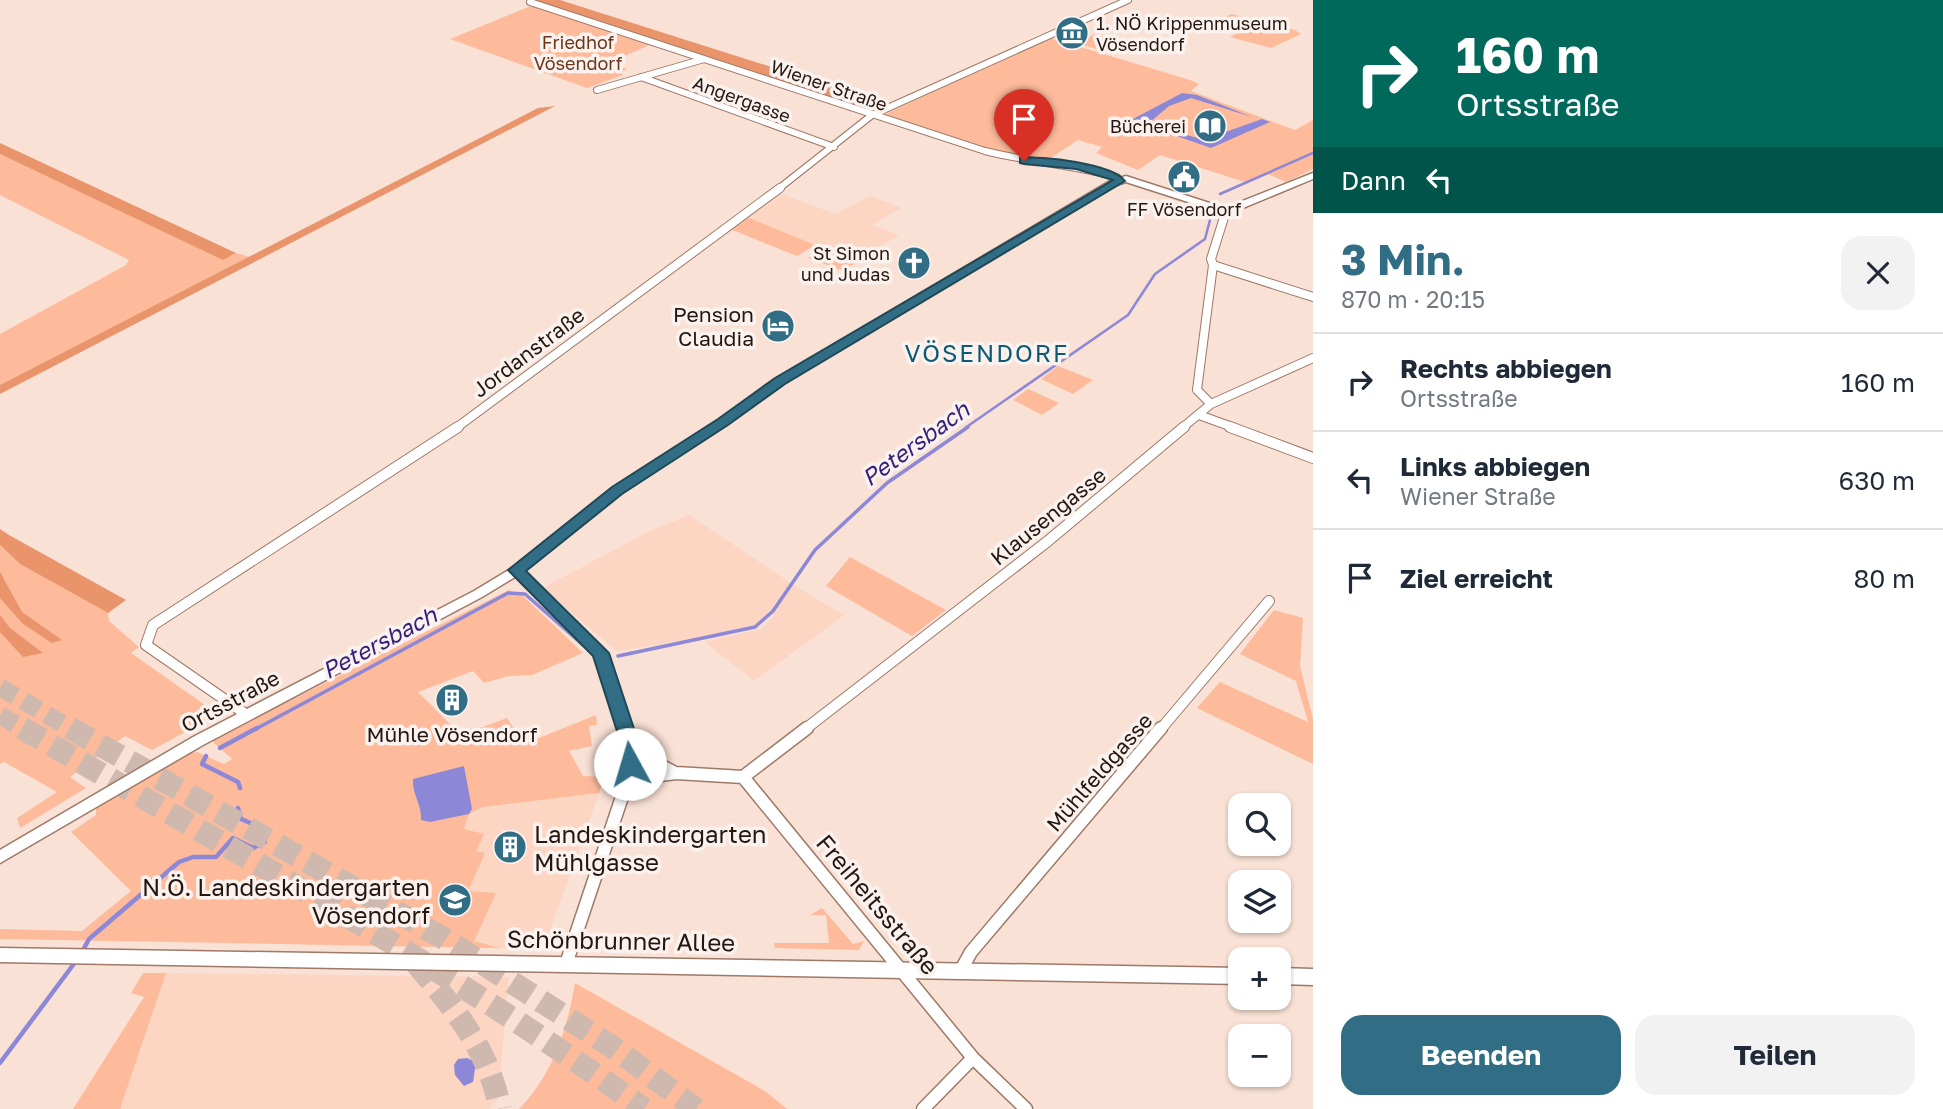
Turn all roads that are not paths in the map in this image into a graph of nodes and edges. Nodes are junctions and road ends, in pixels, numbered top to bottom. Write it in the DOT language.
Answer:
graph roads {
  1 [pos="1128,0"];
  2 [pos="530,2"];
  3 [pos="704,59"];
  4 [pos="641,76"];
  5 [pos="597,90"];
  6 [pos="871,116"];
  7 [pos="834,147"];
  8 [pos="1313,176"];
  9 [pos="1120,181"];
  10 [pos="1226,211"];
  11 [pos="1213,265"];
  12 [pos="1313,297"];
  13 [pos="1313,358"];
  14 [pos="1211,404"];
  15 [pos="1199,415"];
  16 [pos="1313,458"];
  17 [pos="516,570"];
  18 [pos="1269,601"];
  19 [pos="247,715"];
  20 [pos="632,750"];
  21 [pos="676,773"];
  22 [pos="743,777"];
  23 [pos="628,779"];
  24 [pos="0,857"];
  25 [pos="0,955"];
  26 [pos="566,964"];
  27 [pos="904,970"];
  28 [pos="961,970"];
  29 [pos="1228,976"];
  30 [pos="1291,976"];
  31 [pos="1313,977"];
  32 [pos="974,1058"];
  33 [pos="923,1109"];
  34 [pos="1026,1109"];
  1 -- 6 [label="street, Jordanstraße"];
  2 -- 3 [label="street, Wiener Straße"];
  3 -- 4 [label="street"];
  3 -- 6 [label="street, Wiener Straße"];
  4 -- 5 [label="street"];
  4 -- 7 [label="street, Angergasse"];
  6 -- 7 [label="street, Jordanstraße"];
  6 -- 9 [label="street, Wiener Straße"];
  7 -- 19 [label="street, Jordanstraße"];
  8 -- 10 [label="street"];
  9 -- 10 [label="street"];
  9 -- 17 [label="street, Ortsstraße"];
  10 -- 11 [label="street"];
  11 -- 12 [label="street"];
  11 -- 14 [label="street"];
  13 -- 14 [label="street, Klausengasse"];
  14 -- 15 [label="street, Klausengasse"];
  15 -- 16 [label="street"];
  15 -- 22 [label="street, Klausengasse"];
  17 -- 19 [label="street, Ortsstraße"];
  17 -- 20 [label="street"];
  18 -- 28 [label="street, Mühlfeldgasse"];
  19 -- 24 [label="street, Ortsstraße"];
  20 -- 21 [label="street"];
  20 -- 23 [label="street"];
  21 -- 22 [label="street"];
  21 -- 23 [label="street"];
  22 -- 27 [label="street, Freiheitsstraße"];
  23 -- 26 [label="street"];
  25 -- 26 [label="main road, Schönbrunner Allee"];
  26 -- 27 [label="main road, Schönbrunner Allee"];
  27 -- 28 [label="main road, Schönbrunner Allee"];
  27 -- 32 [label="street, Freiheitsstraße"];
  28 -- 29 [label="main road, Schönbrunner Allee"];
  30 -- 31 [label="main road"];
  32 -- 33 [label="street"];
  32 -- 34 [label="street, Freiheitsstraße"];
}
